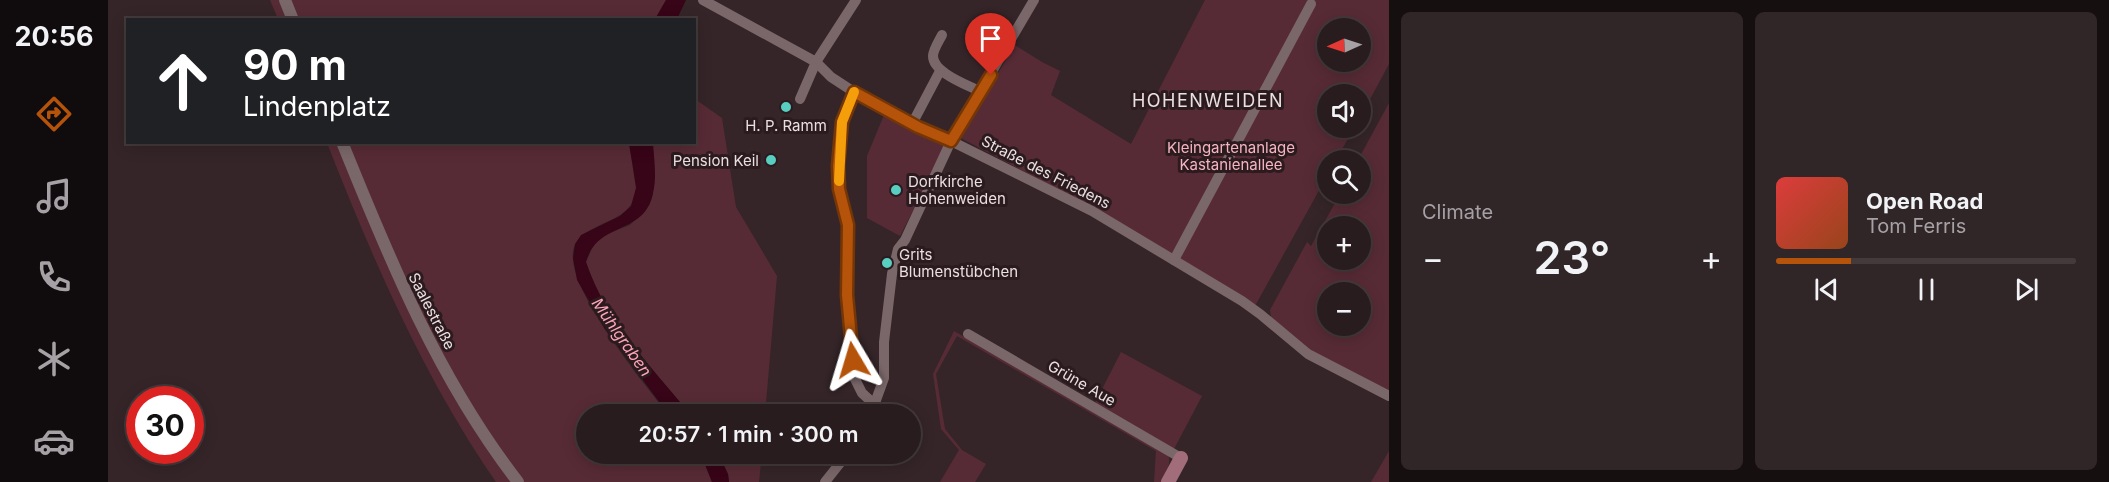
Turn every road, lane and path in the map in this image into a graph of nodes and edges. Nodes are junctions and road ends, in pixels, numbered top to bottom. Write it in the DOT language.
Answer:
graph roads {
  1 [pos="285,0"];
  2 [pos="702,0"];
  3 [pos="856,0"];
  4 [pos="1034,0"];
  5 [pos="1311,4"];
  6 [pos="292,18"];
  7 [pos="942,34"];
  8 [pos="816,62"];
  9 [pos="940,71"];
  10 [pos="854,92"];
  11 [pos="981,92"];
  12 [pos="800,99"];
  13 [pos="912,124"];
  14 [pos="951,141"];
  15 [pos="343,144"];
  16 [pos="1174,260"];
  17 [pos="968,334"];
  18 [pos="1389,396"];
  19 [pos="869,404"];
  20 [pos="874,404"];
  21 [pos="1181,458"];
  22 [pos="839,464"];
  23 [pos="518,482"];
  24 [pos="825,482"];
  25 [pos="1168,482"];
  1 -- 6 [label="street"];
  2 -- 8 [label="street, Straße des Friedens"];
  3 -- 8 [label="street"];
  4 -- 11 [label="street"];
  5 -- 16 [label="street"];
  7 -- 9 [label="street"];
  8 -- 10 [label="street, Straße des Friedens"];
  8 -- 12 [label="street"];
  9 -- 11 [label="street"];
  9 -- 13 [label="street"];
  10 -- 13 [label="street, Straße des Friedens"];
  10 -- 19 [label="street"];
  11 -- 14 [label="street"];
  13 -- 14 [label="street, Straße des Friedens"];
  14 -- 16 [label="street, Straße des Friedens"];
  14 -- 20 [label="street"];
  15 -- 23 [label="street, Saalestraße"];
  16 -- 18 [label="street, Straße des Friedens"];
  17 -- 21 [label="street, Grüne Aue"];
  21 -- 25 [label="main road"];
  22 -- 24 [label="street"];
}
